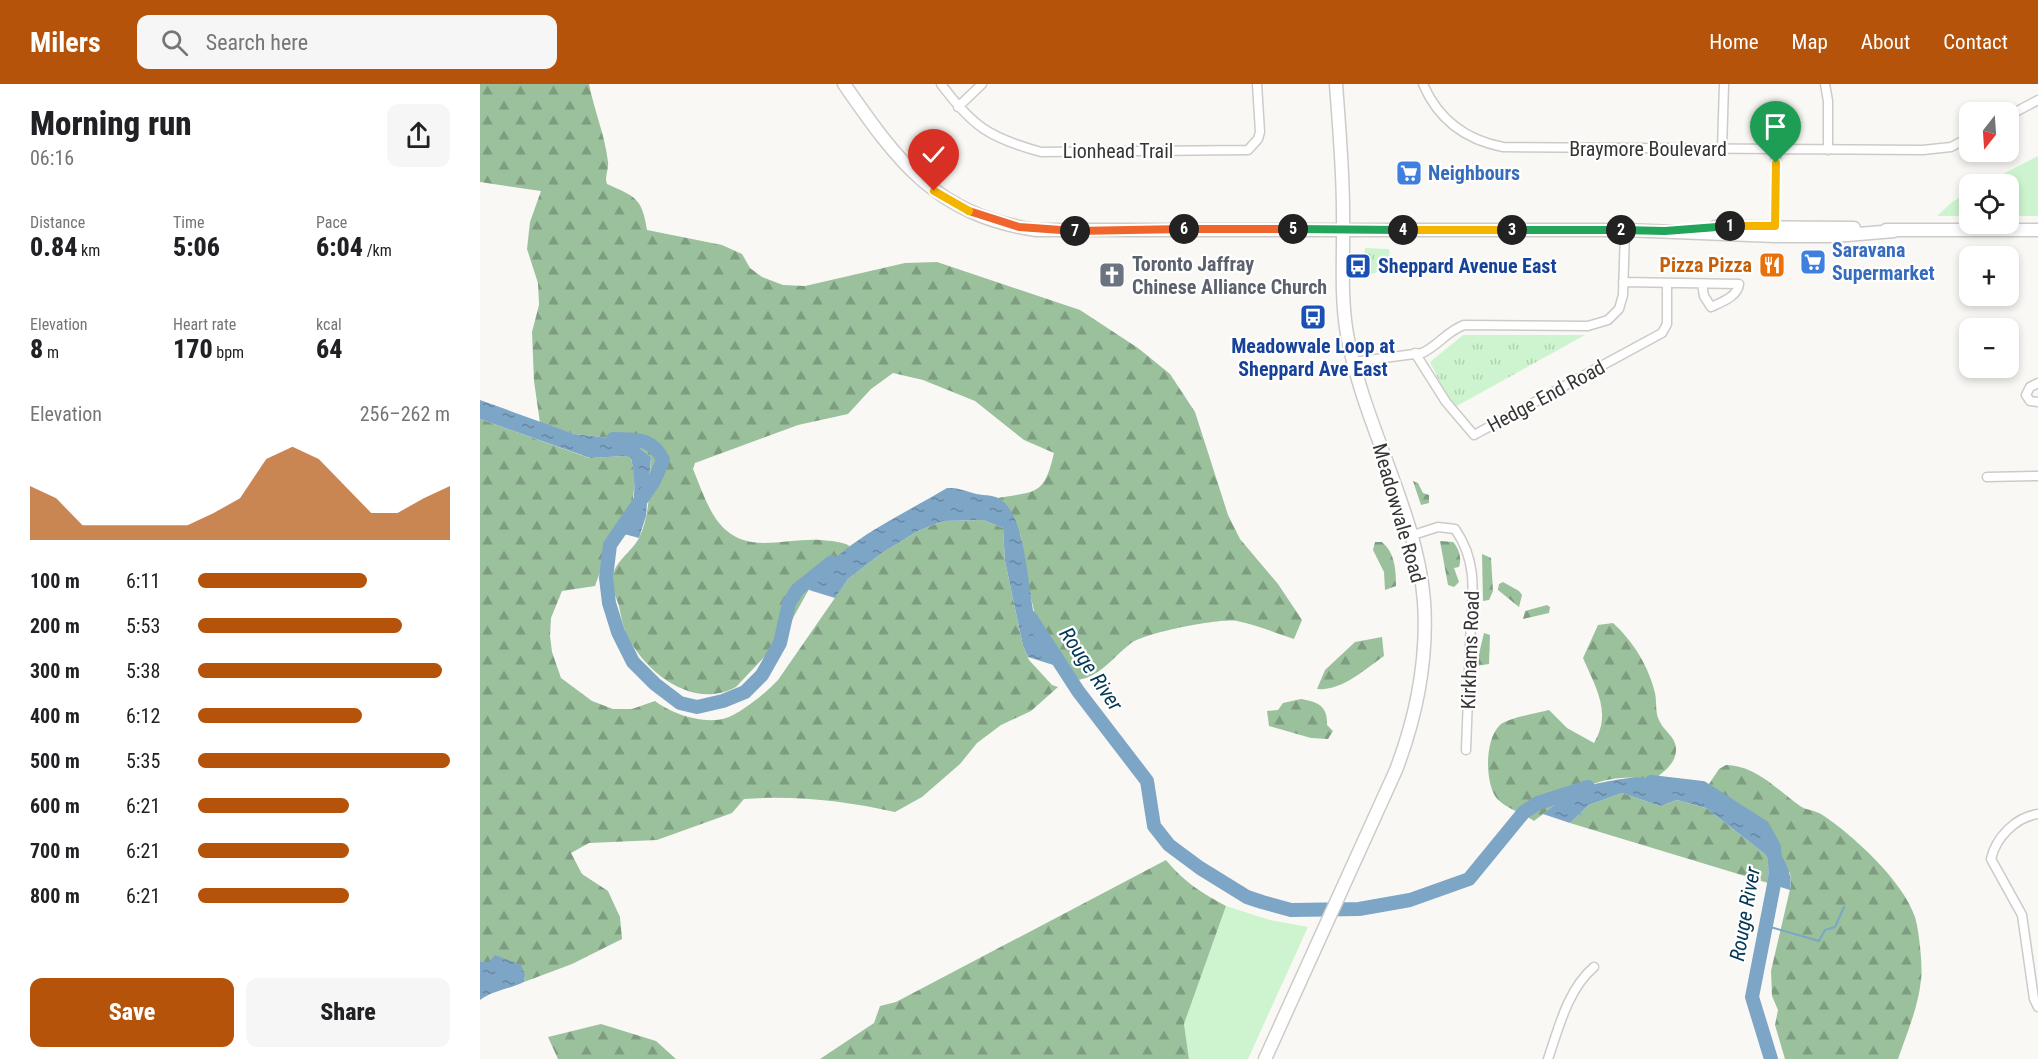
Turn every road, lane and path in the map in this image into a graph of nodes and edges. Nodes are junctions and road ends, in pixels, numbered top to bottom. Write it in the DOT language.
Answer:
graph roads {
  1 [pos="844,84"];
  2 [pos="941,84"];
  3 [pos="982,84"];
  4 [pos="1257,84"];
  5 [pos="1336,84"];
  6 [pos="1423,84"];
  7 [pos="1724,84"];
  8 [pos="1825,84"];
  9 [pos="2038,100"];
  10 [pos="958,106"];
  11 [pos="2019,110"];
  12 [pos="1959,143"];
  13 [pos="1722,150"];
  14 [pos="1776,150"];
  15 [pos="1828,150"];
  16 [pos="1343,229"];
  17 [pos="1625,230"];
  18 [pos="2038,230"];
  19 [pos="1775,231"];
  20 [pos="1623,282"];
  21 [pos="1667,284"];
  22 [pos="1702,284"];
  23 [pos="1415,353"];
  24 [pos="1353,362"];
  25 [pos="2038,383"];
  26 [pos="2038,402"];
  27 [pos="2038,476"];
  28 [pos="1987,477"];
  29 [pos="1410,536"];
  30 [pos="1466,750"];
  31 [pos="2038,814"];
  32 [pos="1594,967"];
  33 [pos="2038,1007"];
  34 [pos="1276,1031"];
  35 [pos="1256,1059"];
  36 [pos="1265,1059"];
  37 [pos="1548,1059"];
  1 -- 16 [label="main road"];
  2 -- 10 [label="street, Lionhead Trail"];
  3 -- 10 [label="street"];
  4 -- 10 [label="street, Lionhead Trail"];
  5 -- 16 [label="main road, Meadowvale Road"];
  6 -- 13 [label="street, Braymore Boulevard"];
  7 -- 13 [label="street"];
  8 -- 15 [label="street"];
  9 -- 11 [label="street"];
  12 -- 15 [label="street, Braymore Boulevard"];
  13 -- 14 [label="street, Braymore Boulevard"];
  14 -- 15 [label="street, Braymore Boulevard"];
  14 -- 19 [label="street"];
  16 -- 17 [label="main road"];
  16 -- 24 [label="main road, Meadowvale Road"];
  17 -- 19 [label="main road"];
  17 -- 20 [label="street"];
  18 -- 19 [label="main road"];
  20 -- 21 [label="street"];
  20 -- 23 [label="street"];
  21 -- 22 [label="street"];
  21 -- 23 [label="street, Hedge End Road"];
  23 -- 24 [label="street"];
  24 -- 29 [label="main road, Meadowvale Road"];
  25 -- 26 [label="street"];
  27 -- 28 [label="street"];
  29 -- 30 [label="street, Kirkhams Road"];
  29 -- 34 [label="main road, Meadowvale Road"];
  31 -- 33 [label="street"];
  32 -- 37 [label="street"];
  34 -- 35 [label="main road"];
  34 -- 36 [label="main road, Meadowvale Road"];
}
